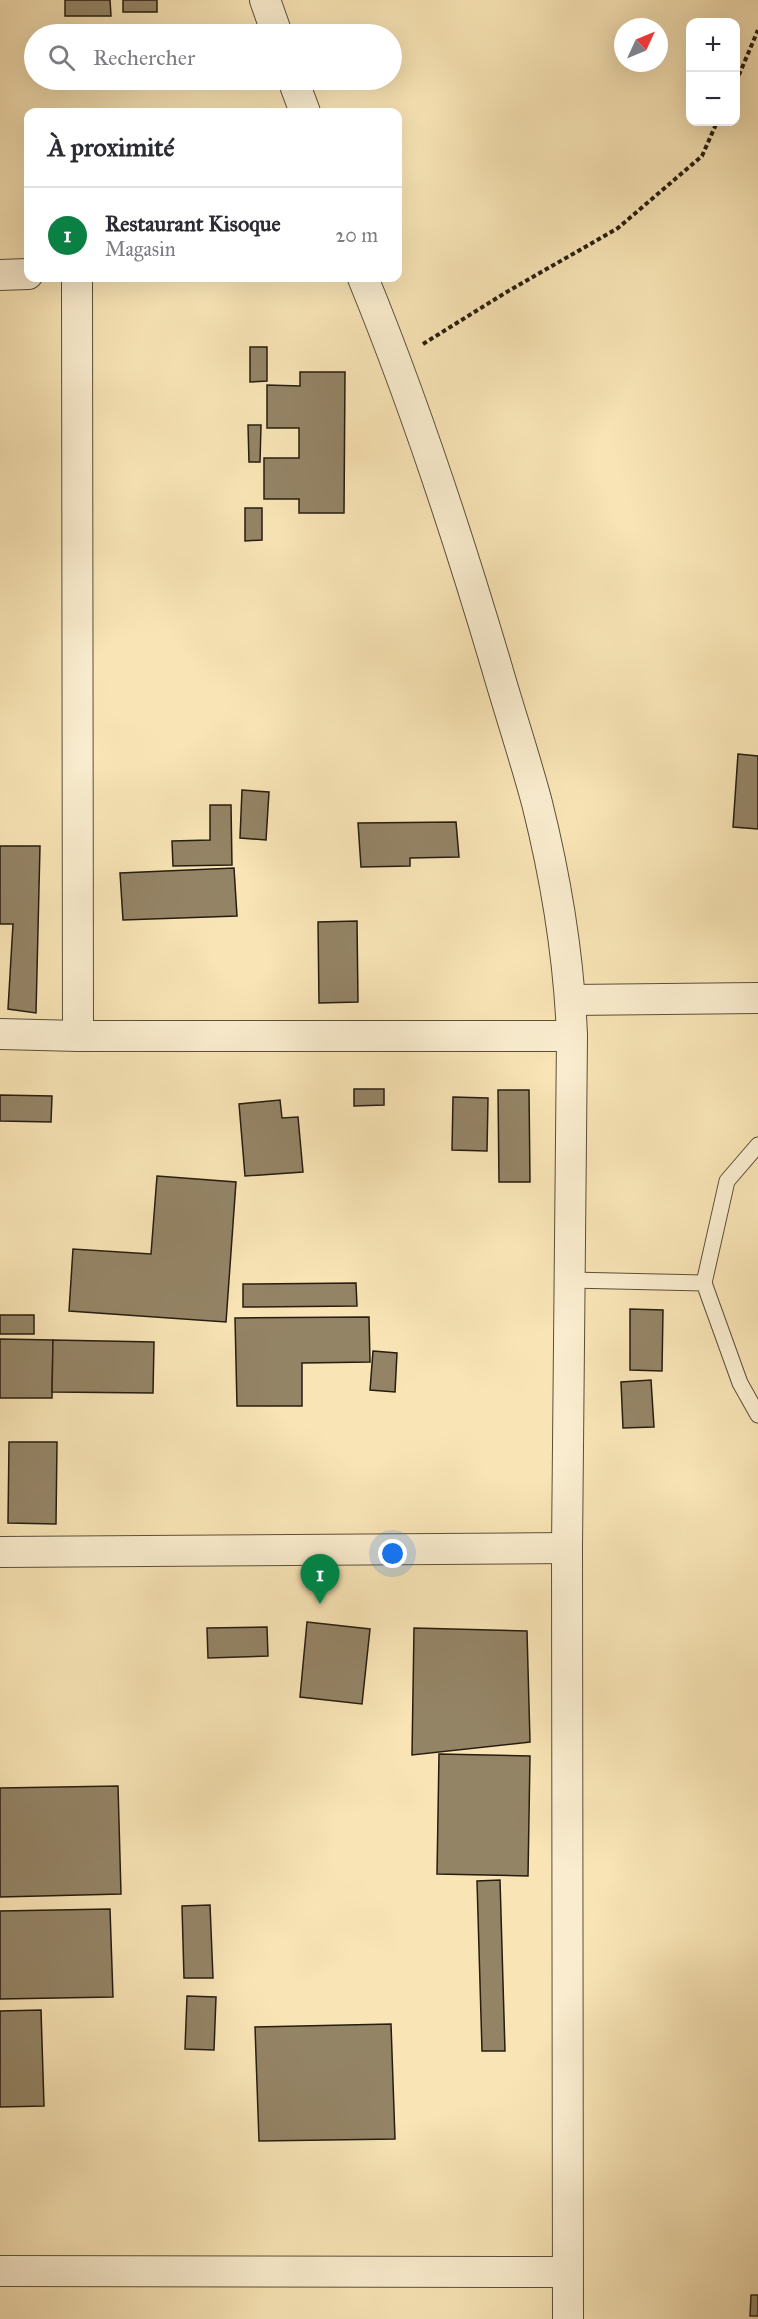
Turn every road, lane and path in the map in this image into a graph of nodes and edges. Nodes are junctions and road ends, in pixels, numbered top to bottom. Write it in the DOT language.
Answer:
graph roads {
  1 [pos="265,0"];
  2 [pos="273,24"];
  3 [pos="758,30"];
  4 [pos="739,72"];
  5 [pos="297,90"];
  6 [pos="304,108"];
  7 [pos="715,126"];
  8 [pos="24,274"];
  9 [pos="0,275"];
  10 [pos="77,282"];
  11 [pos="365,282"];
  12 [pos="397,361"];
  13 [pos="758,998"];
  14 [pos="571,1000"];
  15 [pos="0,1034"];
  16 [pos="78,1036"];
  17 [pos="572,1036"];
  18 [pos="758,1145"];
  19 [pos="570,1280"];
  20 [pos="704,1283"];
  21 [pos="758,1415"];
  22 [pos="567,1548"];
  23 [pos="0,1552"];
  24 [pos="0,2271"];
  25 [pos="568,2272"];
  26 [pos="568,2319"];
  1 -- 2 [label="street"];
  3 -- 4 [label="path"];
  5 -- 6 [label="street"];
  7 -- 12 [label="path"];
  8 -- 9 [label="street"];
  10 -- 16 [label="street"];
  11 -- 12 [label="street"];
  12 -- 14 [label="street"];
  13 -- 14 [label="street"];
  14 -- 17 [label="street"];
  15 -- 16 [label="street"];
  16 -- 17 [label="street"];
  17 -- 19 [label="street"];
  18 -- 20 [label="lane"];
  19 -- 20 [label="lane"];
  19 -- 22 [label="street"];
  20 -- 21 [label="lane"];
  22 -- 23 [label="street"];
  22 -- 25 [label="street"];
  24 -- 25 [label="street"];
  25 -- 26 [label="street"];
}
